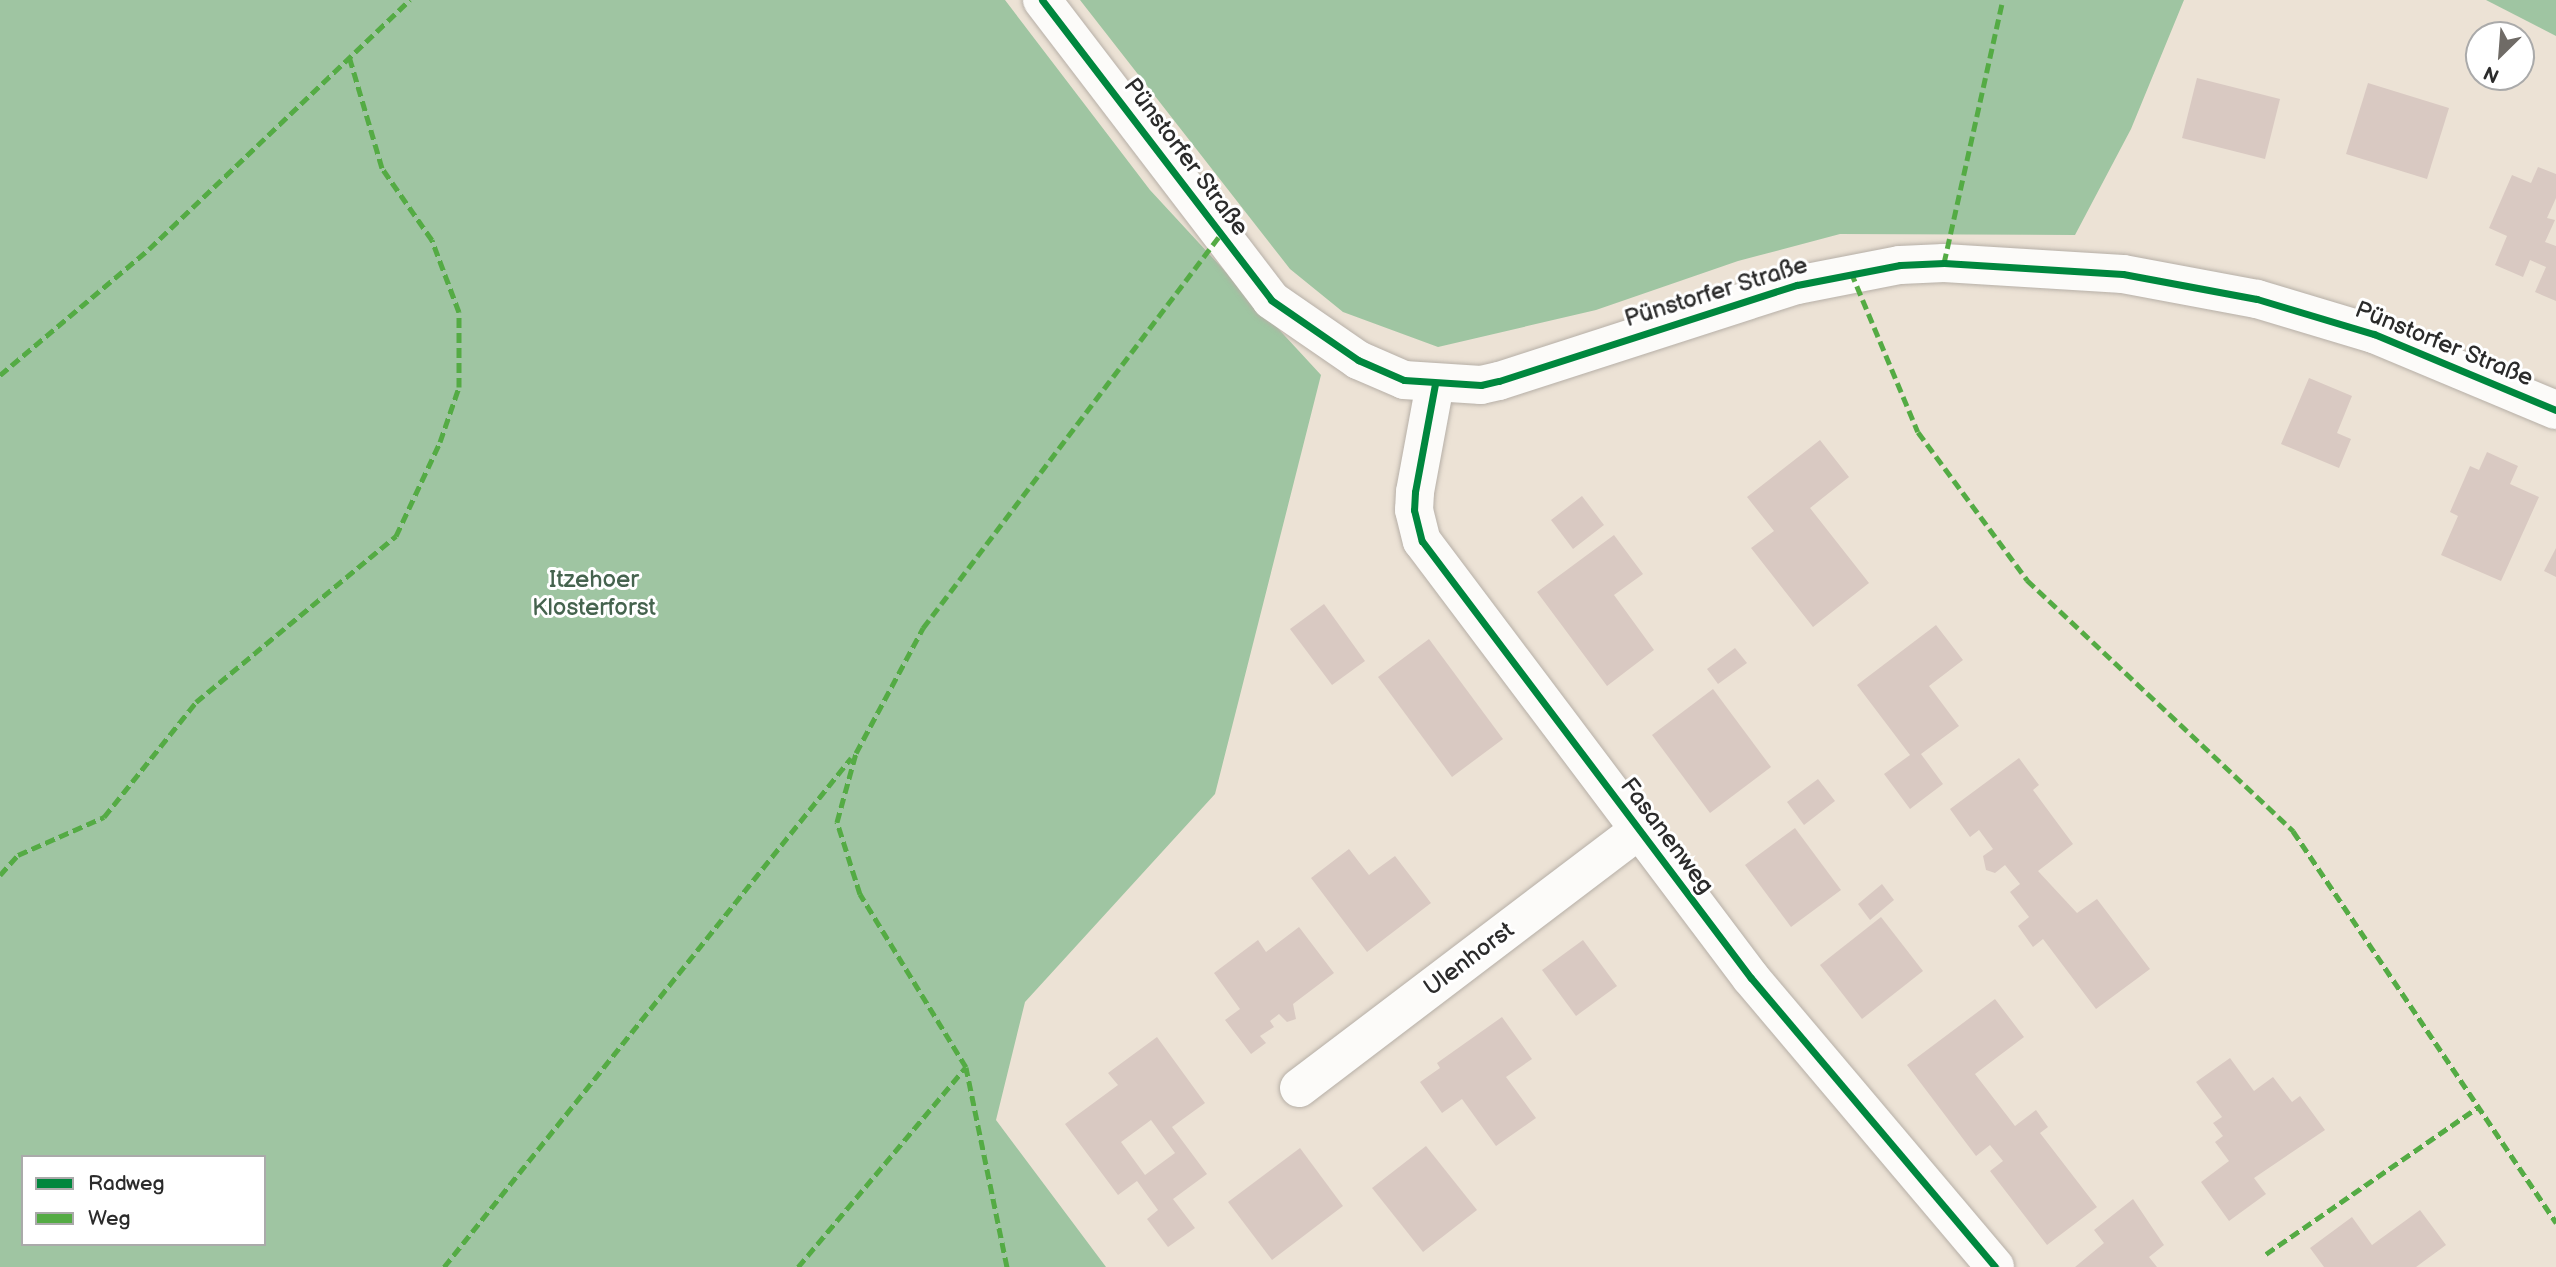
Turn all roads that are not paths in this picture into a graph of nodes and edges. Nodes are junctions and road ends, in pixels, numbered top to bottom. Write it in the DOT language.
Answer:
graph roads {
  1 [pos="1042,0"];
  2 [pos="1435,384"];
  3 [pos="2556,410"];
  4 [pos="1638,831"];
  5 [pos="1299,1088"];
  6 [pos="1996,1267"];
  1 -- 2 [label="street, Pünstorfer Straße"];
  2 -- 3 [label="street, Pünstorfer Straße"];
  2 -- 4 [label="street, Fasanenweg"];
  4 -- 5 [label="street, Ulenhorst"];
  4 -- 6 [label="street, Fasanenweg"];
}
